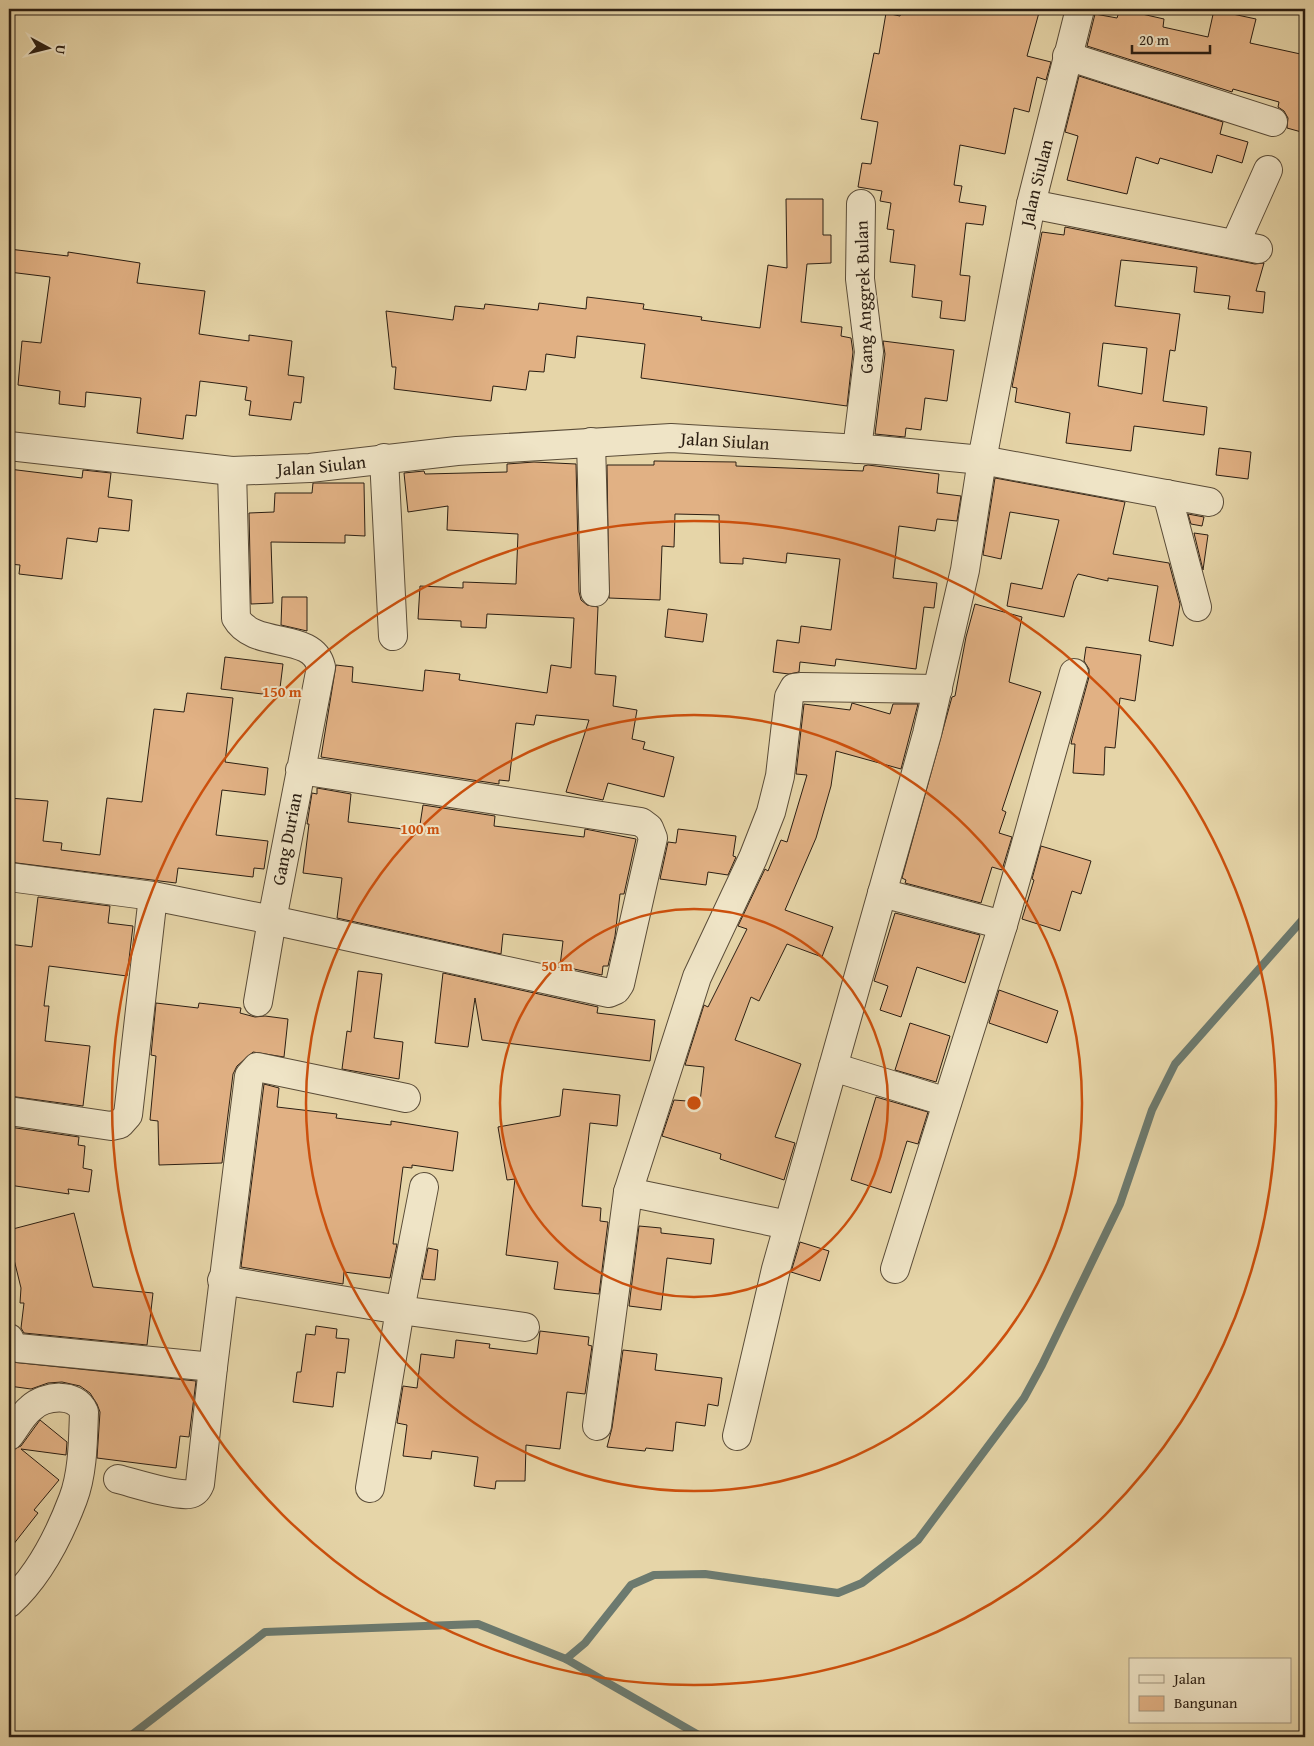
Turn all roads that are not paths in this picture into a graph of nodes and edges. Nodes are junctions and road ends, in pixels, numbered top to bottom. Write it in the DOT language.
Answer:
graph roads {
  1 [pos="1080,9"];
  2 [pos="1067,56"];
  3 [pos="1273,122"];
  4 [pos="1268,170"];
  5 [pos="861,204"];
  6 [pos="1031,204"];
  7 [pos="591,442"];
  8 [pos="9,446"];
  9 [pos="857,449"];
  10 [pos="384,458"];
  11 [pos="982,460"];
  12 [pos="232,472"];
  13 [pos="1167,494"];
  14 [pos="1209,502"];
  15 [pos="595,592"];
  16 [pos="1197,607"];
  17 [pos="393,636"];
  18 [pos="1074,673"];
  19 [pos="938,689"];
  20 [pos="300,770"];
  21 [pos="9,877"];
  22 [pos="882,893"];
  23 [pos="153,896"];
  24 [pos="272,920"];
  25 [pos="1003,925"];
  26 [pos="258,1002"];
  27 [pos="833,1067"];
  28 [pos="406,1098"];
  29 [pos="947,1102"];
  30 [pos="9,1110"];
  31 [pos="424,1187"];
  32 [pos="628,1192"];
  33 [pos="788,1225"];
  34 [pos="895,1270"];
  35 [pos="222,1280"];
  36 [pos="400,1310"];
  37 [pos="525,1327"];
  38 [pos="9,1338"];
  39 [pos="213,1367"];
  40 [pos="597,1426"];
  41 [pos="9,1436"];
  42 [pos="737,1436"];
  43 [pos="118,1480"];
  44 [pos="370,1488"];
  45 [pos="9,1603"];
  1 -- 2 [label="street, Jalan Siulan"];
  2 -- 3 [label="street"];
  2 -- 6 [label="street, Jalan Siulan"];
  4 -- 6 [label="street"];
  5 -- 9 [label="street, Gang Anggrek Bulan"];
  6 -- 11 [label="street, Jalan Siulan"];
  7 -- 9 [label="street, Jalan Siulan"];
  7 -- 10 [label="street, Jalan Siulan"];
  7 -- 15 [label="street"];
  8 -- 12 [label="street, Jalan Siulan"];
  9 -- 11 [label="street, Jalan Siulan"];
  10 -- 12 [label="street, Jalan Siulan"];
  10 -- 17 [label="street"];
  11 -- 13 [label="street"];
  11 -- 19 [label="street"];
  12 -- 20 [label="street, Gang Durian"];
  13 -- 14 [label="street"];
  13 -- 16 [label="street"];
  18 -- 25 [label="street"];
  19 -- 22 [label="street"];
  19 -- 32 [label="street"];
  20 -- 24 [label="street, Gang Durian"];
  20 -- 24 [label="street"];
  21 -- 23 [label="street"];
  22 -- 25 [label="street"];
  22 -- 27 [label="street"];
  23 -- 24 [label="street"];
  23 -- 30 [label="street"];
  24 -- 26 [label="street, Gang Durian"];
  25 -- 29 [label="street"];
  27 -- 29 [label="street"];
  27 -- 33 [label="street"];
  28 -- 35 [label="street"];
  29 -- 34 [label="street"];
  31 -- 36 [label="street"];
  32 -- 33 [label="street"];
  32 -- 40 [label="street"];
  33 -- 42 [label="street"];
  35 -- 36 [label="street"];
  35 -- 39 [label="street"];
  36 -- 37 [label="street"];
  36 -- 44 [label="street"];
  38 -- 39 [label="street"];
  39 -- 43 [label="street"];
  41 -- 45 [label="street"];
}
